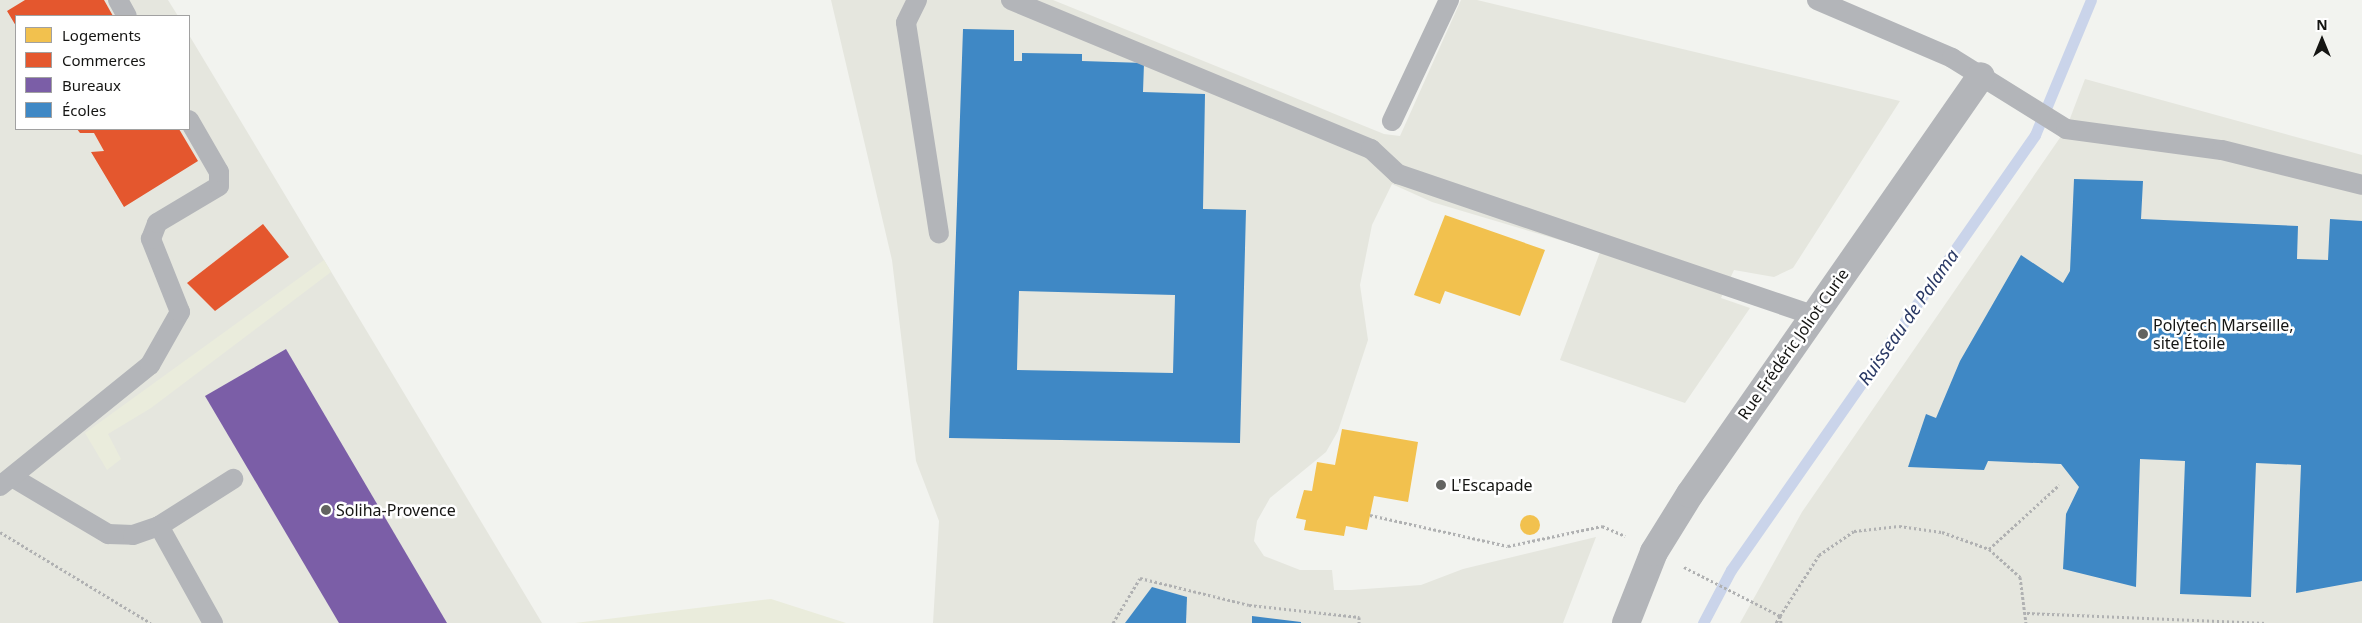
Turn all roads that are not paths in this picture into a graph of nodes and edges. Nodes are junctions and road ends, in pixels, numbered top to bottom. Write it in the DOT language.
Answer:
graph roads {
  1 [pos="118,0"];
  2 [pos="917,0"];
  3 [pos="1010,0"];
  4 [pos="1449,0"];
  5 [pos="1817,0"];
  6 [pos="126,15"];
  7 [pos="1981,76"];
  8 [pos="190,122"];
  9 [pos="1392,122"];
  10 [pos="2362,185"];
  11 [pos="939,233"];
  12 [pos="1812,315"];
  13 [pos="233,480"];
  14 [pos="6,481"];
  15 [pos="159,526"];
  16 [pos="213,623"];
  17 [pos="1626,623"];
  1 -- 6 [label="lane"];
  2 -- 11 [label="lane"];
  3 -- 12 [label="lane"];
  4 -- 9 [label="lane"];
  5 -- 7 [label="lane"];
  7 -- 10 [label="lane"];
  7 -- 12 [label="street, Rue Frédéric Joliot Curie"];
  8 -- 14 [label="lane"];
  12 -- 17 [label="street, Rue Frédéric Joliot Curie"];
  13 -- 15 [label="lane"];
  14 -- 15 [label="lane"];
  15 -- 16 [label="lane"];
}
